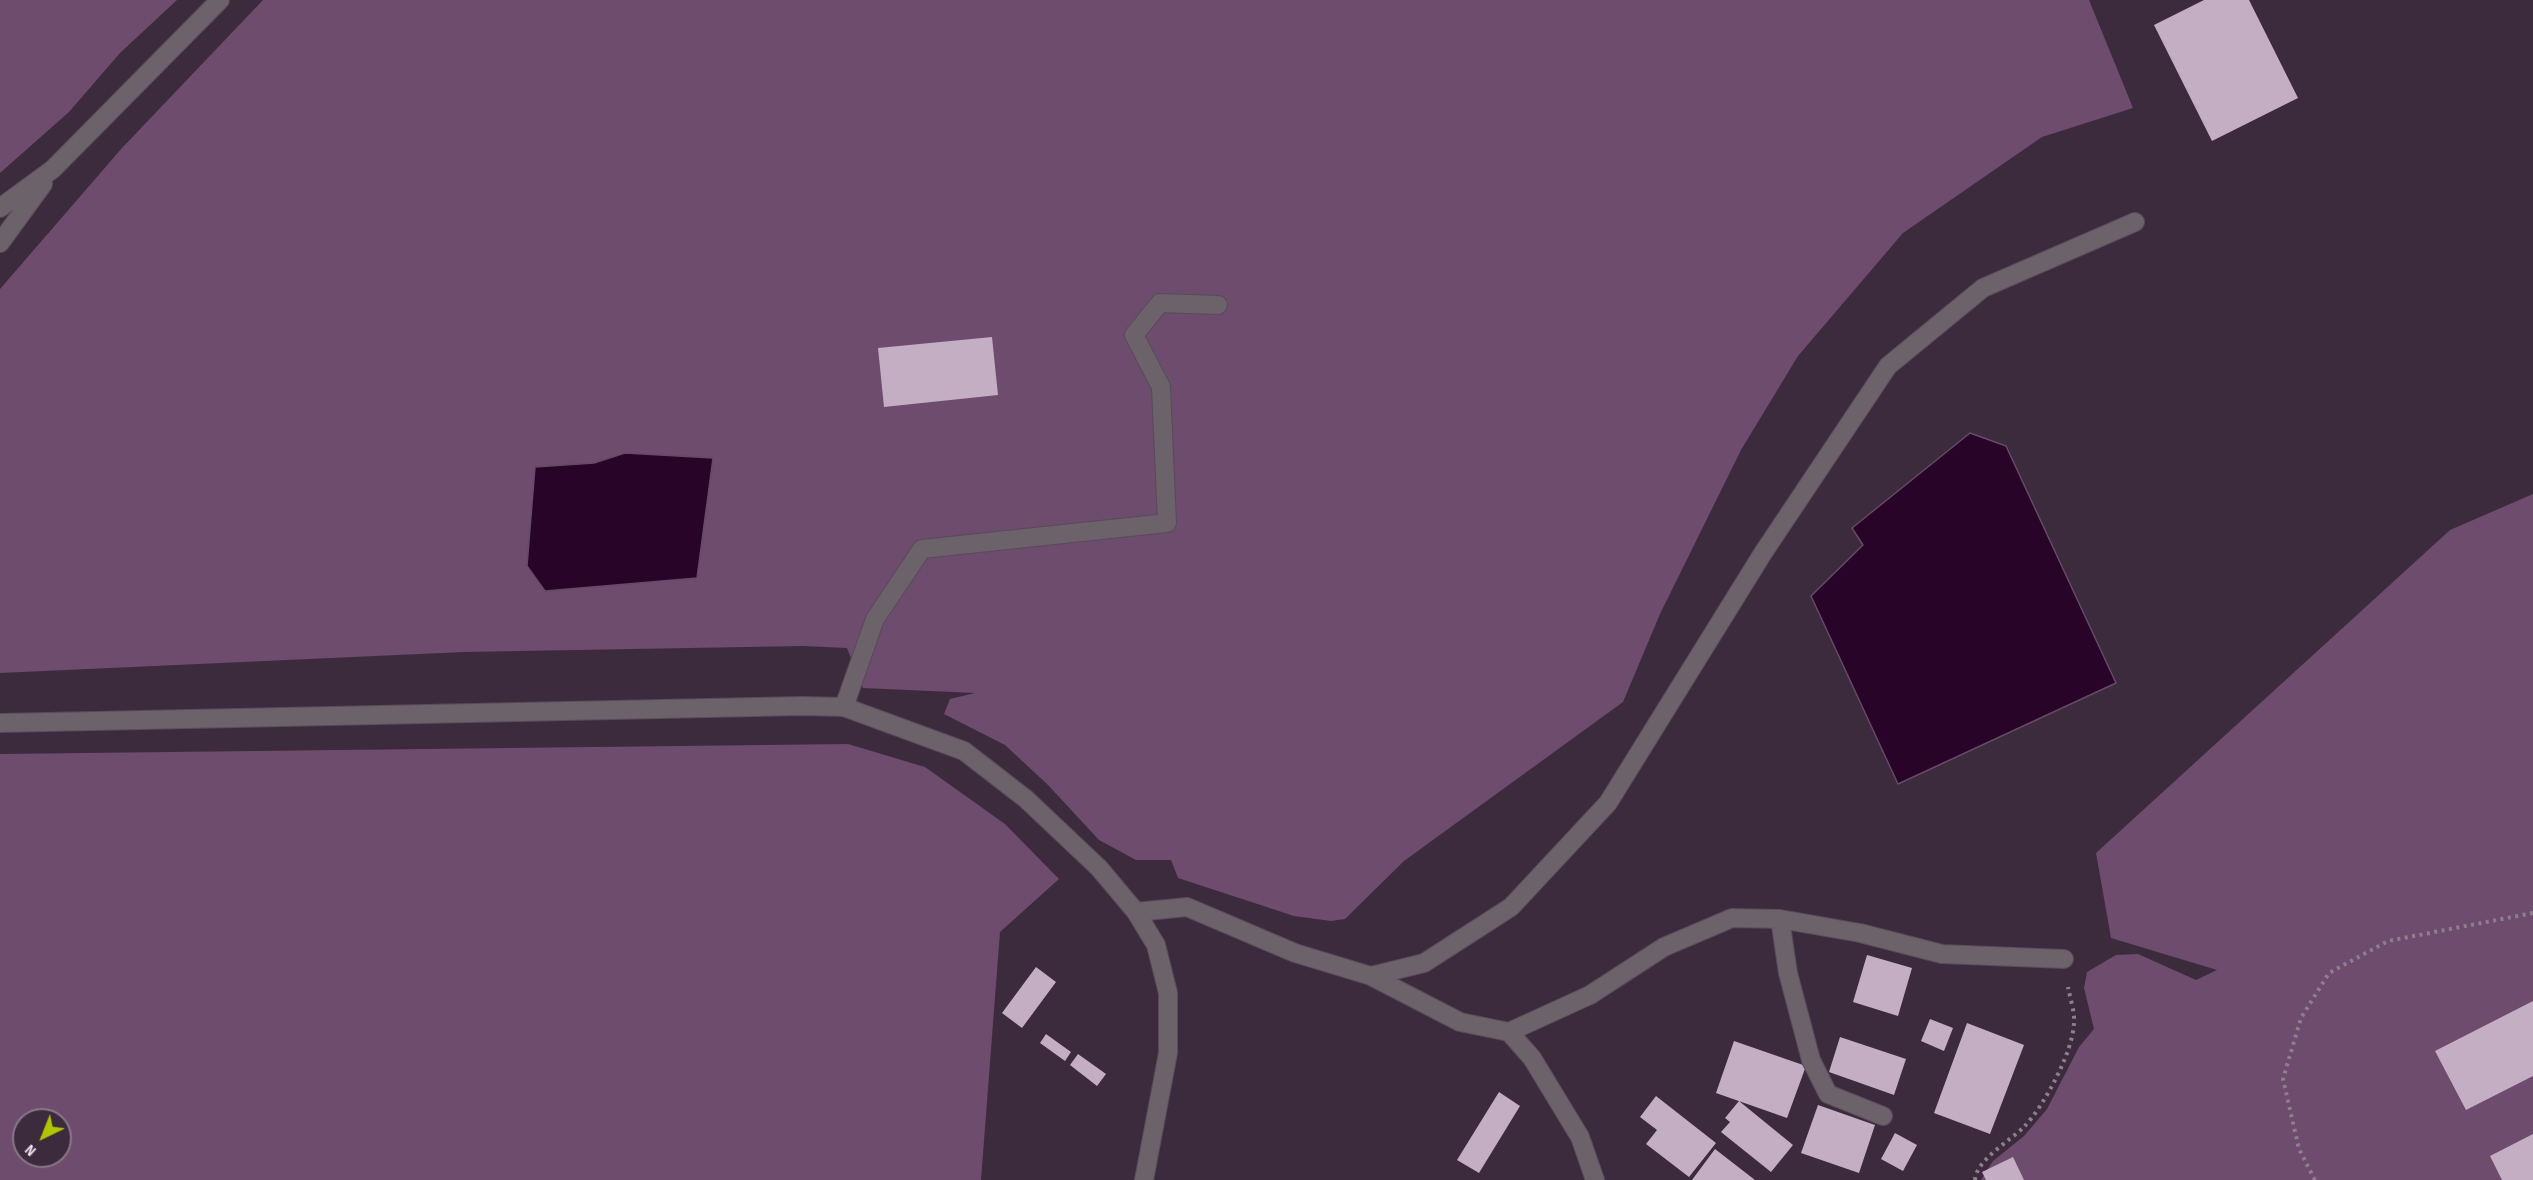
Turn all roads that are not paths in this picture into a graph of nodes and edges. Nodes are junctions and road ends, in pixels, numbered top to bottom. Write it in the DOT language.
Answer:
graph roads {
  1 [pos="220,0"];
  2 [pos="53,169"];
  3 [pos="0,208"];
  4 [pos="2135,222"];
  5 [pos="0,243"];
  6 [pos="1218,305"];
  7 [pos="844,708"];
  8 [pos="0,723"];
  9 [pos="1136,912"];
  10 [pos="1780,919"];
  11 [pos="2064,959"];
  12 [pos="1371,976"];
  13 [pos="1509,1032"];
  14 [pos="1884,1116"];
  15 [pos="1144,1180"];
  16 [pos="1595,1180"];
  1 -- 2 [label="street"];
  2 -- 3 [label="street"];
  2 -- 5 [label="street"];
  4 -- 12 [label="street"];
  6 -- 7 [label="street"];
  7 -- 8 [label="street"];
  7 -- 9 [label="street"];
  9 -- 12 [label="street"];
  9 -- 15 [label="street"];
  10 -- 11 [label="street"];
  10 -- 13 [label="street"];
  10 -- 14 [label="street"];
  12 -- 13 [label="street"];
  13 -- 16 [label="street"];
}
